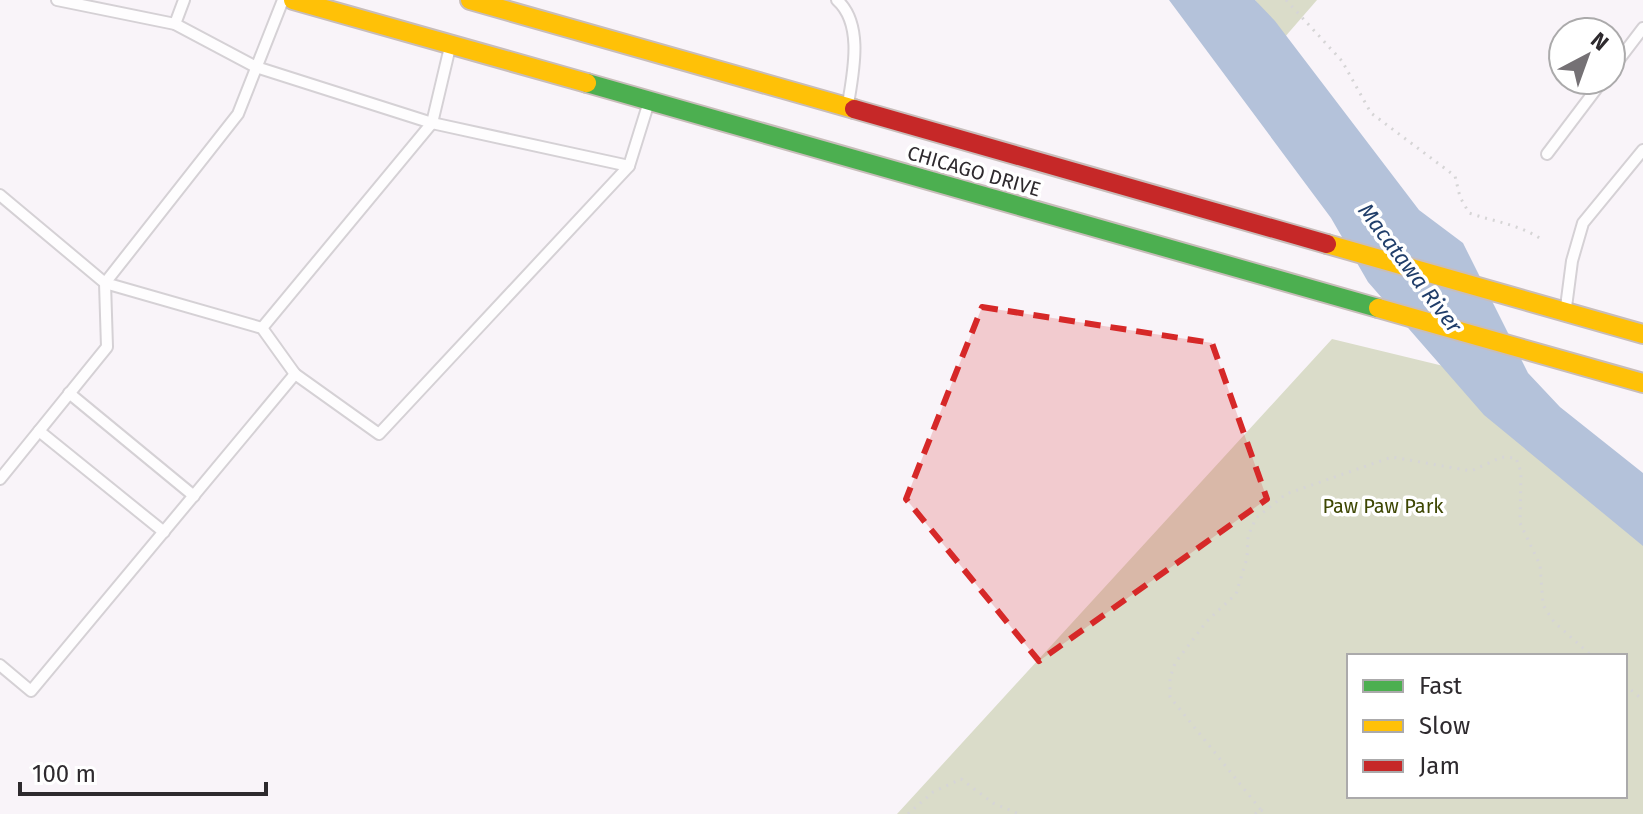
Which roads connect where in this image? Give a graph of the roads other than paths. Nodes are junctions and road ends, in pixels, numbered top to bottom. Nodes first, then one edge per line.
1 (57, 0) edge
2 (184, 0) edge
3 (283, 0) edge
4 (293, 0) edge
5 (470, 0) edge
6 (837, 0) edge
7 (510, 6) edge
8 (175, 24) junction
9 (1643, 28) edge
10 (451, 45) junction
11 (1627, 49) edge
12 (256, 67) junction
13 (706, 67) junction
14 (1591, 96) edge
15 (690, 99) junction
16 (649, 102) junction
17 (847, 107) junction
18 (432, 123) junction
19 (1643, 150) edge
20 (1547, 154) dead end
21 (629, 166) junction
22 (0, 195) edge
23 (105, 283) junction
24 (1565, 313) junction
25 (262, 328) junction
26 (1643, 334) edge
27 (295, 374) junction
28 (1643, 383) edge
29 (69, 393) junction
30 (39, 431) junction
31 (0, 479) edge
32 (194, 496) junction
33 (164, 532) junction
34 (0, 665) edge

1 - 8 lane
2 - 8 lane
3 - 12 lane
4 - 10 main road, CHICAGO DRIVE
5 - 7 main road, CHICAGO DRIVE
6 - 17 lane
7 - 13 main road, CHICAGO DRIVE
8 - 12 lane
9 - 11 lane
10 - 16 main road, CHICAGO DRIVE
10 - 18 lane
12 - 18 lane
12 - 23 lane
13 - 15 main road
13 - 17 main road, CHICAGO DRIVE
14 - 20 lane
15 - 16 main road, CHICAGO DRIVE
15 - 28 main road, CHICAGO DRIVE
16 - 21 lane
17 - 24 main road, CHICAGO DRIVE
18 - 21 lane
18 - 25 lane
19 - 24 lane
21 - 27 lane
22 - 23 lane
23 - 25 lane
23 - 29 lane
24 - 26 main road, CHICAGO DRIVE
25 - 27 lane
27 - 32 lane
29 - 30 lane
29 - 32 lane
30 - 31 lane
30 - 33 lane
32 - 33 lane
33 - 34 lane

